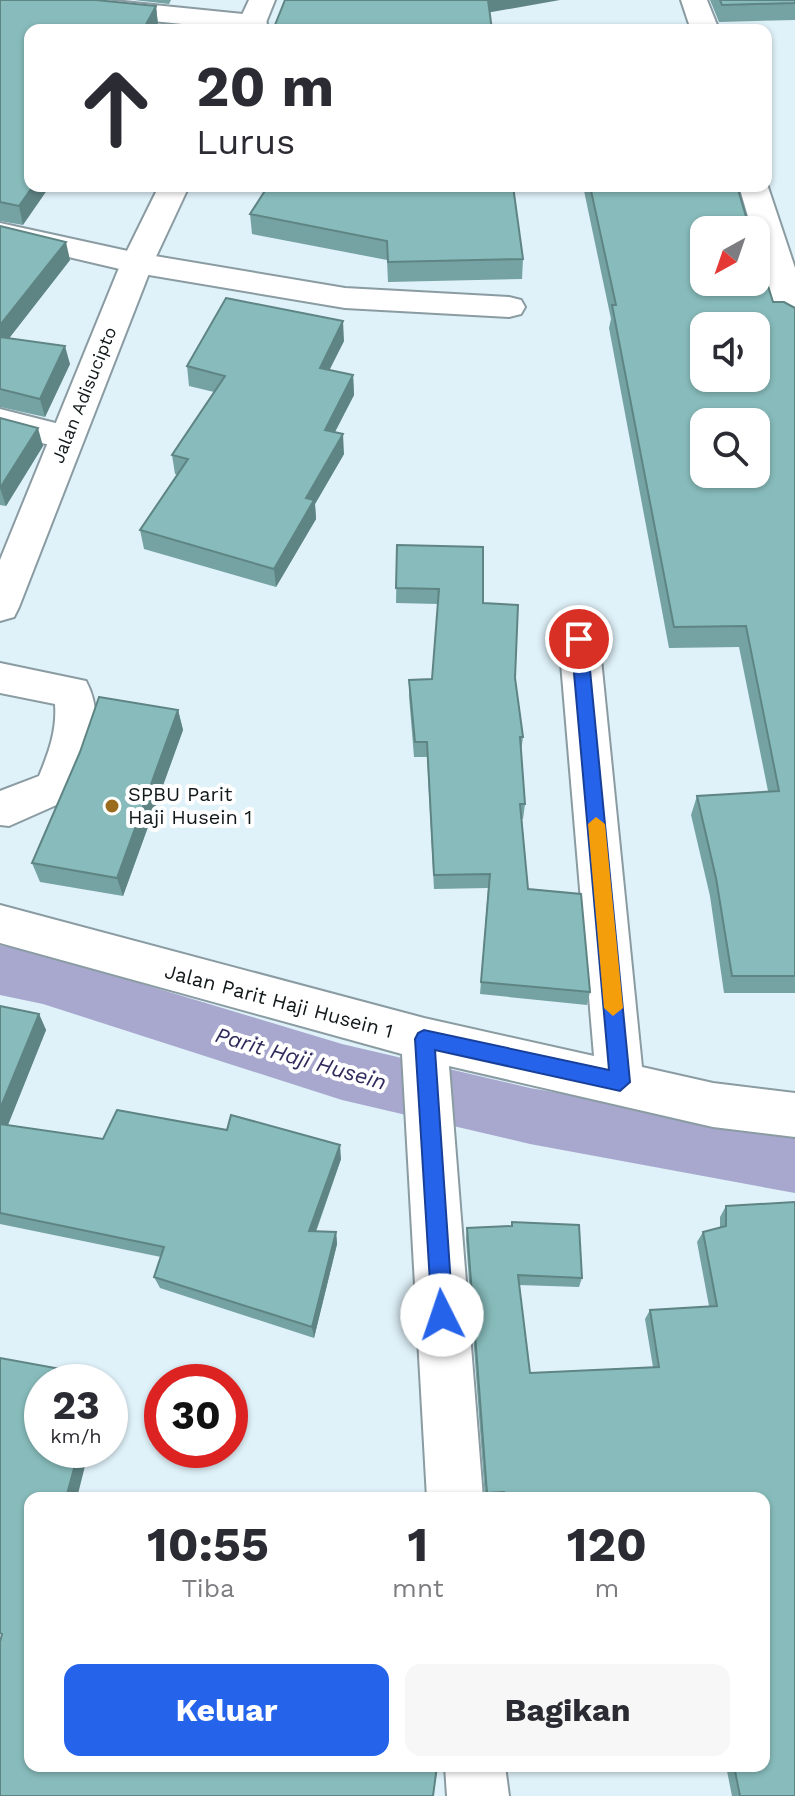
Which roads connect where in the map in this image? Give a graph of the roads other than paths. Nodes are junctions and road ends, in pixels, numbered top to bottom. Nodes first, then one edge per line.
1 (23, 0) edge
2 (694, 0) edge
3 (255, 18) edge
4 (703, 24) edge
5 (171, 192) edge
6 (756, 192) edge
7 (0, 232) edge
8 (137, 263) junction
9 (509, 307) dead end
10 (795, 320) edge
11 (0, 421) edge
12 (67, 437) junction
13 (0, 605) edge
14 (579, 639) dead end
15 (0, 678) edge
16 (0, 808) edge
17 (0, 924) edge
18 (425, 1056) junction
19 (620, 1082) junction
20 (795, 1115) edge
21 (455, 1492) edge
22 (476, 1772) edge
23 (478, 1796) edge

1 - 3 street
2 - 4 street
5 - 8 street, Jalan Adisucipto
6 - 10 street
7 - 8 street
8 - 9 street
8 - 12 street, Jalan Adisucipto
11 - 12 street
12 - 13 street, Jalan Adisucipto
14 - 19 street
15 - 16 street
17 - 18 street, Jalan Parit Haji Husein 1
18 - 19 street, Jalan Parit Haji Husein 1
18 - 21 street
19 - 20 street, Jalan Parit Haji Husein 1
22 - 23 street

